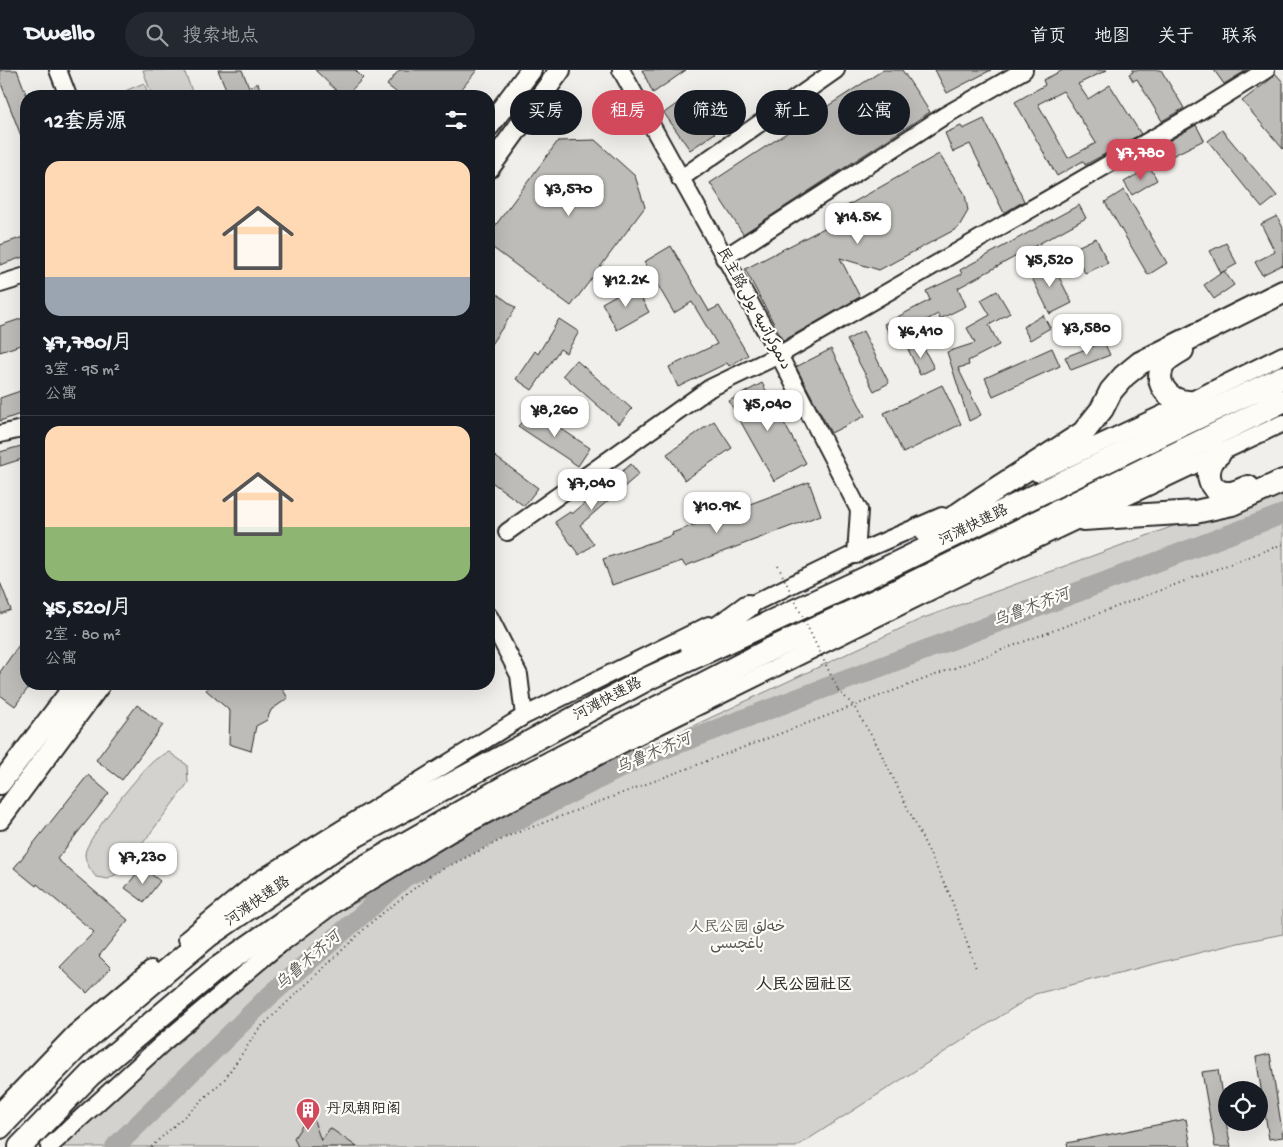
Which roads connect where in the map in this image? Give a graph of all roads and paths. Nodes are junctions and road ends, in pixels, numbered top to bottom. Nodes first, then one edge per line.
1 (58, 70) edge
2 (531, 70) edge
3 (560, 70) edge
4 (621, 70) edge
5 (836, 70) edge
6 (1024, 70) edge
7 (1266, 70) edge
8 (66, 90) edge
9 (495, 118) edge
10 (495, 160) edge
11 (680, 179) junction
12 (724, 258) junction
13 (20, 278) edge
14 (0, 284) edge
15 (1283, 292) edge
16 (1283, 299) edge
17 (779, 355) junction
18 (1283, 355) edge
19 (1283, 377) edge
20 (1283, 401) edge
21 (1188, 402) junction
22 (1283, 423) edge
23 (20, 429) edge
24 (0, 434) edge
25 (1219, 454) junction
26 (1283, 470) edge
27 (1283, 481) edge
28 (982, 498) junction
29 (1083, 519) junction
30 (507, 532) dead end
31 (1283, 544) edge
32 (856, 555) junction
33 (1002, 556) junction
34 (778, 566) dead end
35 (866, 578) junction
36 (892, 593) junction
37 (748, 606) junction
38 (495, 628) edge
39 (650, 678) junction
40 (71, 690) edge
41 (96, 690) edge
42 (853, 705) junction
43 (524, 716) junction
44 (0, 784) edge
45 (425, 798) junction
46 (0, 819) edge
47 (337, 832) junction
48 (976, 968) dead end
49 (0, 1111) edge
50 (0, 1127) edge
51 (20, 1147) edge
52 (50, 1147) edge
53 (151, 1147) edge

1 - 8 street
2 - 9 main road
3 - 10 main road
4 - 11 street, 民主路دىموكراتىيە يولى
5 - 11 street
6 - 12 street
7 - 17 street
11 - 12 street, 民主路دىموكراتىيە يولى
12 - 17 street, 民主路دىموكراتىيە يولى
13 - 14 street
15 - 28 highway
16 - 21 highway
17 - 30 street
17 - 32 street, 民主路دىموكراتىيە يولى
18 - 21 street
19 - 35 highway, 河滩快速路
20 - 36 highway, 河滩快速路
21 - 28 street
22 - 25 street
23 - 24 street
25 - 26 highway
25 - 29 street
27 - 29 highway
28 - 32 street
28 - 35 highway
29 - 33 street
31 - 42 path
32 - 37 street
33 - 36 highway
33 - 52 street
34 - 42 path, bridge
35 - 39 highway, 河滩快速路
36 - 51 highway, 河滩快速路
37 - 39 highway
37 - 43 street
38 - 43 street
39 - 45 highway, 河滩快速路
40 - 44 main road
41 - 46 main road
42 - 48 path
42 - 53 path
43 - 47 street
45 - 47 highway
45 - 50 highway, 河滩快速路
47 - 49 street

